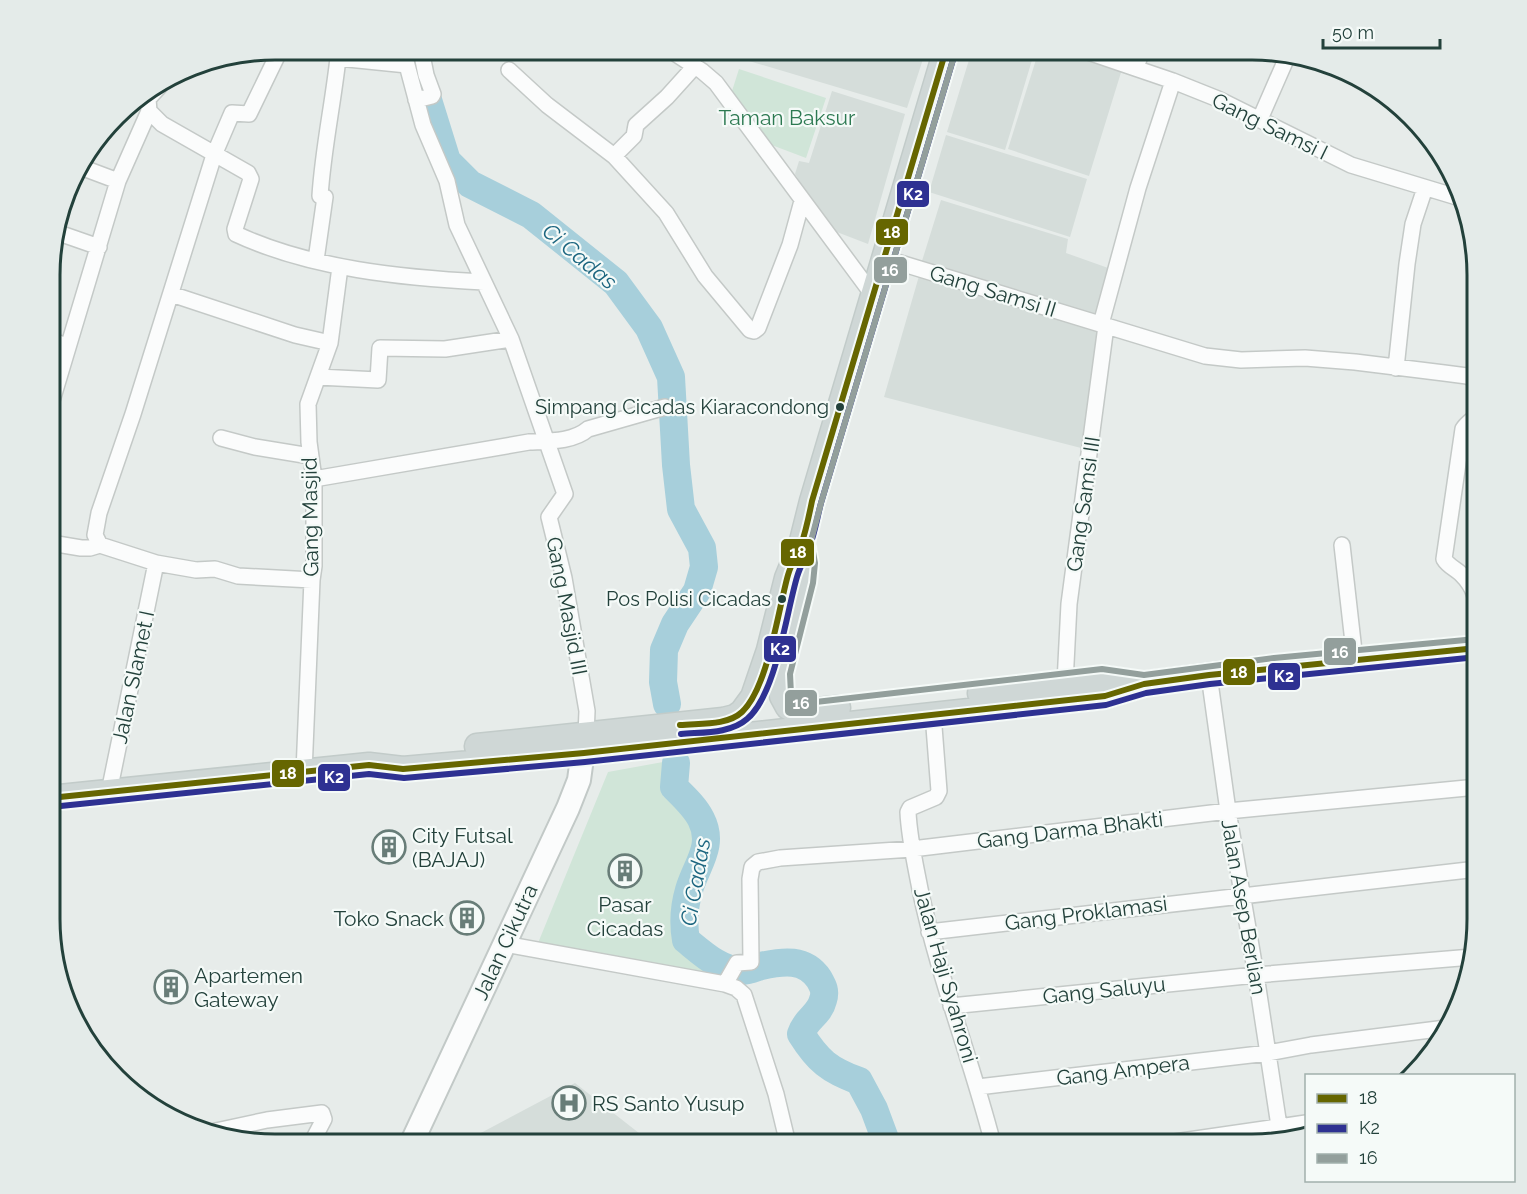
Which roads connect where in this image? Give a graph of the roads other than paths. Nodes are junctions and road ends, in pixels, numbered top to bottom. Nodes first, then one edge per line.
1 (275, 60) edge
2 (338, 60) edge
3 (406, 60) edge
4 (423, 60) edge
5 (686, 60) edge
6 (943, 60) edge
7 (1112, 60) edge
8 (1139, 60) edge
9 (1285, 63) edge
10 (695, 66) junction
11 (1136, 68) junction
12 (509, 70) dead end
13 (1173, 81) junction
14 (422, 98) junction
15 (147, 102) edge
16 (1260, 119) junction
17 (214, 155) junction
18 (614, 156) junction
19 (88, 170) edge
20 (118, 181) junction
21 (1425, 188) junction
22 (1452, 196) edge
23 (802, 201) junction
24 (64, 235) edge
25 (99, 247) junction
26 (884, 258) junction
27 (316, 260) junction
28 (340, 267) junction
29 (484, 282) junction
30 (171, 294) junction
31 (873, 295) junction
32 (1105, 330) junction
33 (511, 339) junction
34 (330, 343) junction
35 (60, 344) edge
36 (68, 347) junction
37 (1396, 368) junction
38 (60, 374) edge
39 (1467, 376) edge
40 (318, 377) junction
41 (665, 407) dead end
42 (1467, 423) edge
43 (221, 438) dead end
44 (548, 441) junction
45 (310, 456) junction
46 (314, 479) junction
47 (802, 541) junction
48 (60, 544) edge
49 (100, 545) junction
50 (1342, 545) dead end
51 (156, 563) junction
52 (312, 579) junction
53 (1467, 580) edge
54 (1467, 649) edge
55 (1355, 660) junction
56 (1209, 675) junction
57 (1065, 683) junction
58 (1144, 684) junction
59 (933, 714) junction
60 (584, 744) junction
61 (304, 772) junction
62 (1467, 788) edge
63 (109, 792) junction
64 (60, 797) edge
65 (1228, 811) junction
66 (912, 849) junction
67 (1467, 870) edge
68 (1243, 895) junction
69 (929, 932) junction
70 (504, 944) junction
71 (1463, 958) edge
72 (731, 973) junction
73 (1256, 975) junction
74 (951, 1006) junction
75 (1437, 1029) edge
76 (1268, 1053) junction
77 (978, 1088) junction
78 (1305, 1123) edge
79 (227, 1129) edge
80 (1280, 1132) edge
81 (316, 1134) edge
82 (416, 1134) edge
83 (786, 1134) edge
84 (990, 1134) edge
85 (1260, 1134) edge

1 - 17 street
2 - 27 street
3 - 14 street
4 - 14 street
5 - 10 street
6 - 26 main road
7 - 11 street, Gang Samsi I
8 - 11 street
9 - 16 street
10 - 18 street
10 - 23 street
11 - 13 street, Gang Samsi I
12 - 18 street
13 - 16 street, Gang Samsi I
13 - 32 street, Gang Samsi III
14 - 29 street, Gang Masjid III
15 - 17 street
15 - 20 street
16 - 21 street, Gang Samsi I
17 - 27 street
17 - 30 street
18 - 23 street
19 - 20 street
20 - 25 street
21 - 22 street, Gang Samsi I
21 - 37 street
23 - 31 street
24 - 25 street
25 - 36 street
26 - 31 main road
26 - 32 street, Gang Samsi II
27 - 28 street
28 - 29 street
28 - 34 street, Gang Masjid
29 - 33 street, Gang Masjid III
30 - 34 street
30 - 49 street
31 - 47 main road
32 - 37 street, Gang Samsi II
32 - 57 street, Gang Samsi III
33 - 40 street
33 - 44 street, Gang Masjid III
34 - 40 street, Gang Masjid
35 - 36 street
36 - 38 street
37 - 39 street, Gang Samsi II
40 - 45 street, Gang Masjid
41 - 44 street
42 - 53 street
43 - 45 street
44 - 46 street
44 - 60 street, Gang Masjid III
45 - 46 street, Gang Masjid
46 - 52 street, Gang Masjid
47 - 57 main road
47 - 60 main road
48 - 49 street
49 - 51 street
50 - 55 street
51 - 52 street
51 - 63 street, Jalan Slamet I
52 - 61 street, Gang Masjid
54 - 55 main road
55 - 56 main road
56 - 58 main road
56 - 65 street, Jalan Asep Berlian
57 - 58 main road
58 - 59 main road
59 - 60 main road
59 - 66 street, Jalan Haji Syahroni
60 - 61 main road
60 - 70 main road, Jalan Cikutra
61 - 63 main road
62 - 65 street, Gang Darma Bhakti
63 - 64 main road
65 - 66 street, Gang Darma Bhakti
65 - 68 street, Jalan Asep Berlian
66 - 69 street, Jalan Haji Syahroni
66 - 72 street, Gang Darma Bhakti
67 - 68 street, Gang Proklamasi
68 - 69 street, Gang Proklamasi
68 - 73 street, Jalan Asep Berlian
69 - 74 street, Jalan Haji Syahroni
70 - 72 street
70 - 82 main road, Jalan Cikutra
71 - 73 street, Gang Saluyu
72 - 83 street
73 - 74 street, Gang Saluyu
73 - 76 street, Jalan Asep Berlian
74 - 77 street, Jalan Haji Syahroni
75 - 76 street, Gang Ampera
76 - 77 street, Gang Ampera
76 - 80 street, Jalan Asep Berlian
77 - 84 street, Jalan Haji Syahroni
78 - 80 street
79 - 81 street
80 - 85 street

